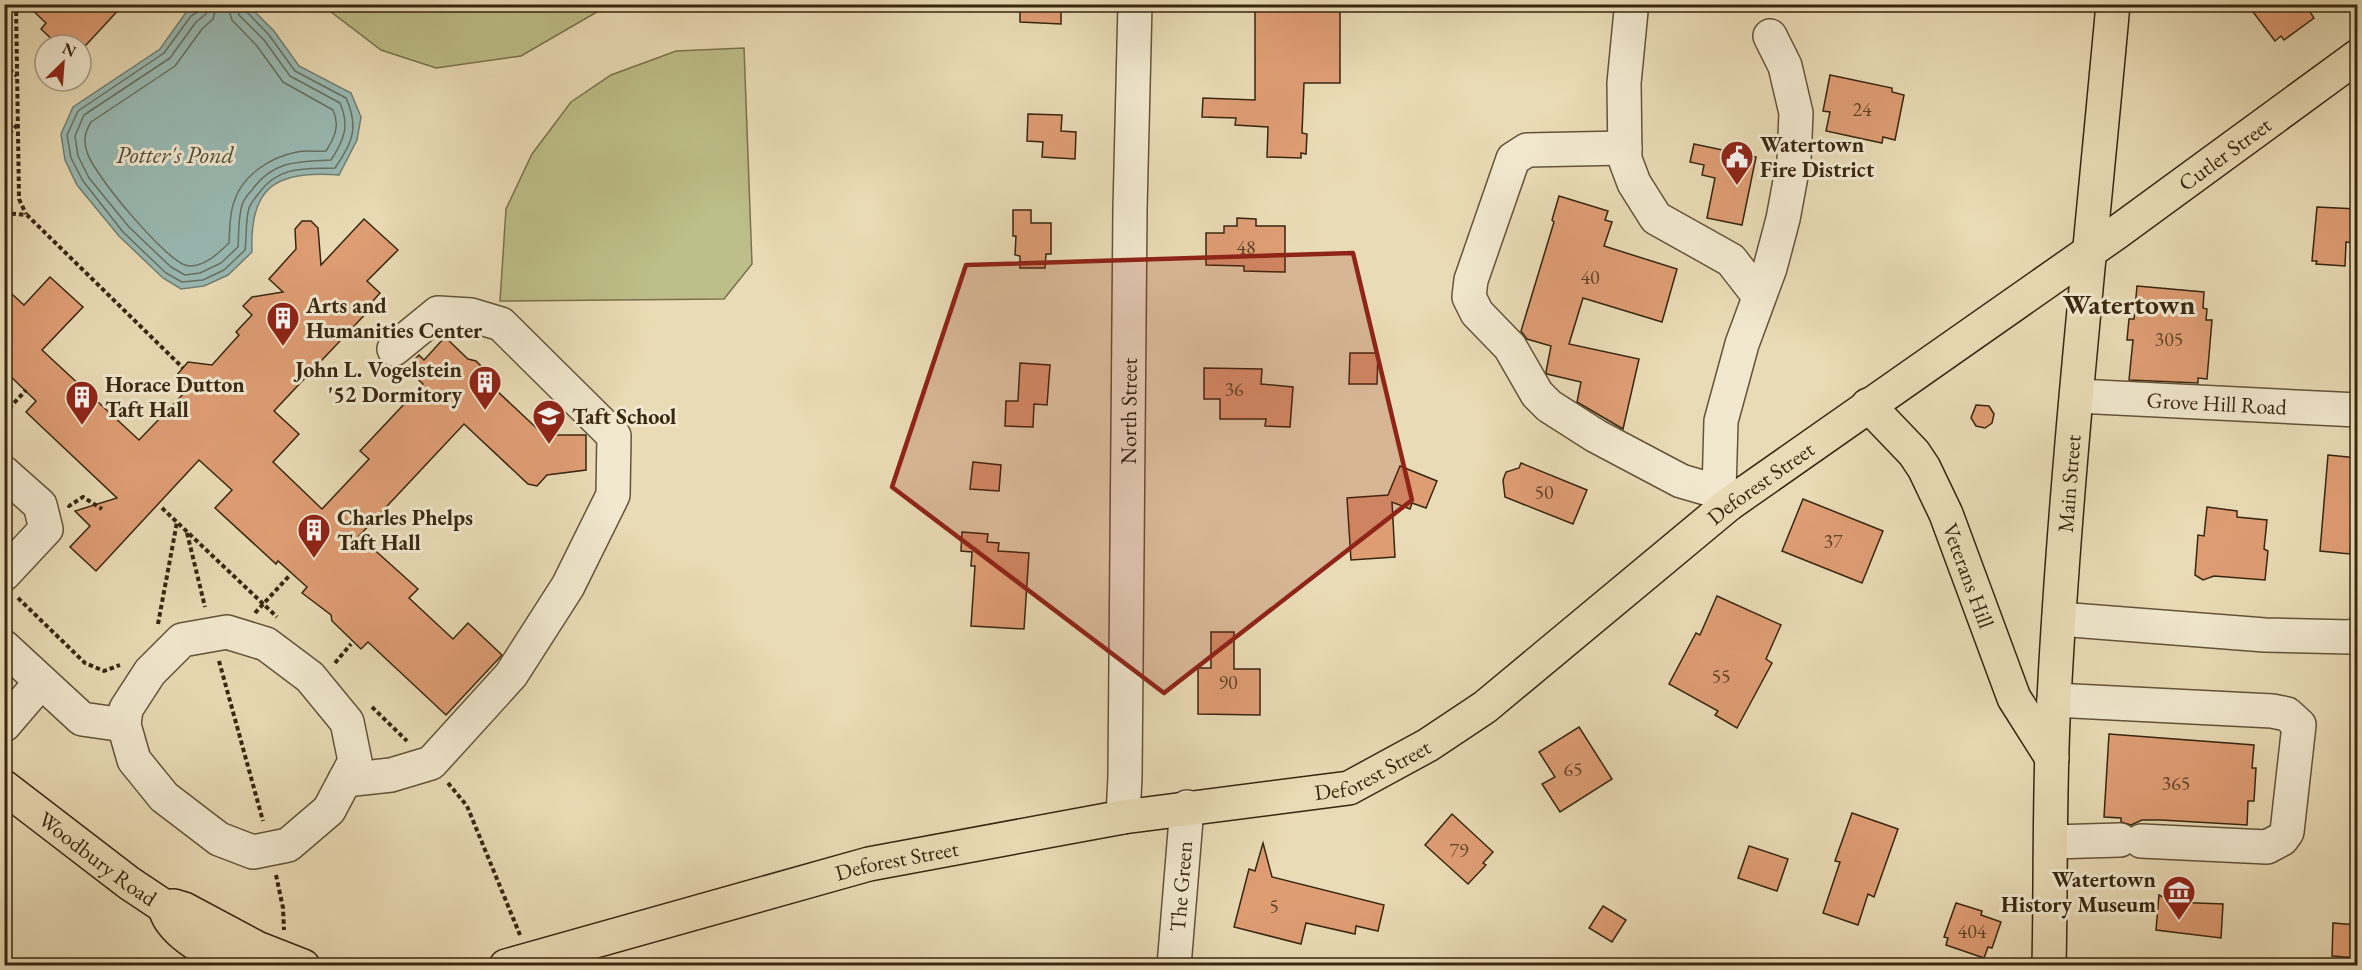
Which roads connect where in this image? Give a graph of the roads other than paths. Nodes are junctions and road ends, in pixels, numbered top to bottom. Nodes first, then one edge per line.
1 (1135, 4) edge
2 (2113, 4) edge
3 (1631, 11) dead end
4 (1770, 36) dead end
5 (2358, 56) edge
6 (1625, 148) junction
7 (2091, 250) junction
8 (1759, 296) junction
9 (394, 349) dead end
10 (2077, 396) junction
11 (1868, 405) junction
12 (2358, 410) edge
13 (4, 473) edge
14 (1724, 498) junction
15 (10, 585) edge
16 (2059, 619) junction
17 (2358, 634) edge
18 (4, 647) edge
19 (41, 682) junction
20 (2054, 700) junction
21 (4, 724) edge
22 (124, 725) junction
23 (2052, 758) junction
24 (345, 780) junction
25 (4, 788) edge
26 (1187, 807) junction
27 (1123, 817) junction
28 (2052, 842) junction
29 (165, 907) junction
30 (235, 966) edge
31 (303, 966) edge
32 (506, 966) edge
33 (1174, 966) edge
34 (2049, 966) edge

1 - 27 street, North Street
2 - 7 main road, Main Street
3 - 6 street
4 - 8 street
5 - 7 main road, Cutler Street
6 - 8 street
6 - 14 street
7 - 10 main road, Main Street
7 - 11 main road, Deforest Street
8 - 14 street
9 - 24 street
10 - 12 street, Grove Hill Road
10 - 16 main road, Main Street
11 - 14 main road, Deforest Street
11 - 23 main road, Veterans Hill
13 - 15 street
14 - 26 main road, Deforest Street
16 - 17 street
16 - 20 main road, Main Street
18 - 19 street
19 - 21 street
19 - 22 street
20 - 23 main road, Main Street
20 - 28 street
22 - 24 street
22 - 24 street
23 - 28 main road, Main Street
25 - 29 main road, Woodbury Road
26 - 27 main road, Deforest Street
26 - 33 street, The Green
27 - 32 main road, Deforest Street
28 - 34 main road, Main Street
29 - 30 main road, Woodbury Road
29 - 31 main road, Woodbury Road

